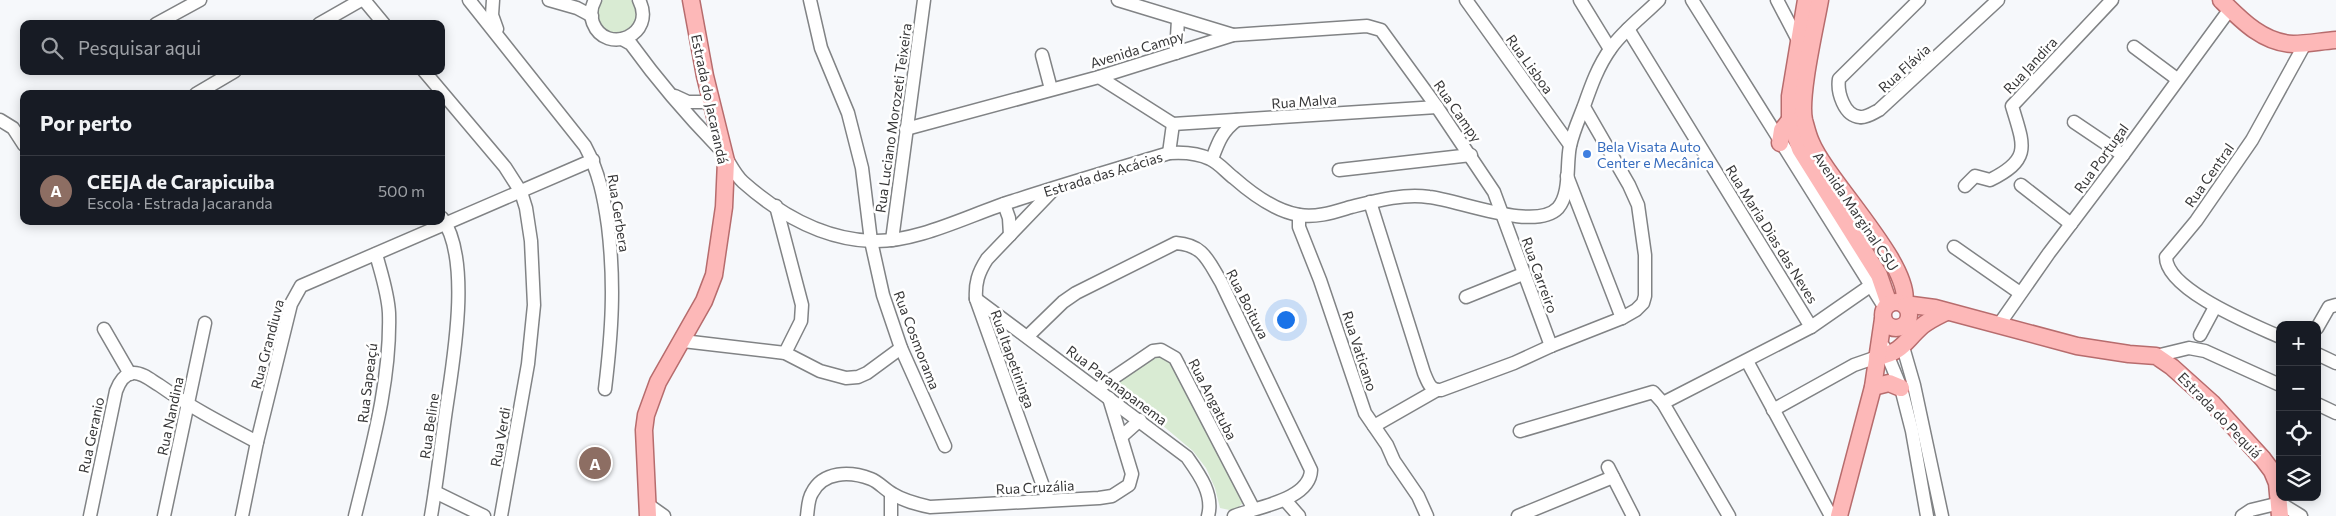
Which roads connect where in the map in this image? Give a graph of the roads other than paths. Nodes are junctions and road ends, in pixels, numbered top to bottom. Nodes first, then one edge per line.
1 (200, 0) edge
2 (362, 0) edge
3 (469, 0) edge
4 (475, 0) edge
5 (493, 0) edge
6 (549, 0) edge
7 (595, 0) edge
8 (639, 0) edge
9 (690, 0) edge
10 (810, 0) edge
11 (924, 0) edge
12 (1118, 0) edge
13 (1466, 0) edge
14 (1580, 0) edge
15 (1659, 0) edge
16 (1692, 0) edge
17 (1817, 0) edge
18 (1919, 0) edge
19 (1998, 0) edge
20 (2112, 0) edge
21 (1779, 2) edge
22 (1143, 4) edge
23 (2225, 4) edge
24 (480, 13) junction
25 (592, 16) junction
26 (1810, 18) junction
27 (163, 20) edge
28 (326, 20) edge
29 (380, 20) edge
30 (1178, 20) junction
31 (1628, 29) junction
32 (1381, 30) joint
33 (1233, 35) junction
34 (622, 39) junction
35 (2334, 39) edge
36 (504, 42) junction
37 (1799, 42) junction
38 (2306, 42) junction
39 (2134, 47) dead end
40 (1610, 49) junction
41 (1176, 53) junction
42 (1042, 55) dead end
43 (228, 75) edge
44 (427, 75) edge
45 (1099, 77) junction
46 (2178, 79) junction
47 (1051, 89) junction
48 (203, 90) edge
49 (440, 90) edge
50 (673, 95) junction
51 (445, 96) edge
52 (711, 102) junction
53 (1438, 107) junction
54 (1584, 107) junction
55 (0, 120) edge
56 (1237, 120) junction
57 (1790, 120) junction
58 (2074, 122) dead end
59 (1173, 124) junction
60 (906, 128) junction
61 (20, 139) edge
62 (1780, 143) junction
63 (1570, 145) junction
64 (723, 153) junction
65 (1169, 153) junction
66 (1470, 155) junction
67 (2123, 155) junction
68 (1212, 159) junction
69 (593, 160) junction
70 (1339, 170) dead end
71 (1567, 176) junction
72 (2020, 185) dead end
73 (1965, 186) dead end
74 (1054, 189) junction
75 (521, 192) junction
76 (1370, 202) junction
77 (1004, 204) junction
78 (776, 206) junction
79 (1503, 213) junction
80 (1299, 215) junction
81 (445, 220) edge
82 (445, 223) edge
83 (2071, 224) junction
84 (434, 225) edge
85 (1010, 235) junction
86 (892, 240) junction
87 (871, 241) junction
88 (1954, 247) dead end
89 (376, 254) junction
90 (1523, 274) junction
91 (1870, 286) junction
92 (2020, 293) junction
93 (1466, 297) dead end
94 (976, 299) junction
95 (2336, 305) edge
96 (2215, 307) junction
97 (1946, 312) junction
98 (1891, 313) junction
99 (1622, 318) junction
100 (2321, 321) edge
101 (205, 323) dead end
102 (1922, 326) junction
103 (1998, 326) junction
104 (1811, 327) junction
105 (1903, 327) junction
106 (104, 329) dead end
107 (2200, 335) dead end
108 (2276, 335) edge
109 (1028, 336) junction
110 (683, 341) junction
111 (1551, 346) junction
112 (1903, 347) junction
113 (901, 348) junction
114 (784, 353) junction
115 (1882, 356) junction
116 (2156, 356) junction
117 (2321, 356) edge
118 (1746, 361) junction
119 (2336, 363) edge
120 (130, 374) junction
121 (2276, 383) edge
122 (1874, 387) junction
123 (1901, 388) junction
124 (605, 389) dead end
125 (1097, 389) junction
126 (1439, 390) junction
127 (1109, 398) junction
128 (1663, 403) junction
129 (188, 406) junction
130 (2321, 406) edge
131 (1773, 410) junction
132 (2336, 413) edge
133 (1140, 420) junction
134 (1374, 426) junction
135 (1520, 431) dead end
136 (1122, 437) junction
137 (257, 442) junction
138 (945, 446) dead end
139 (1933, 475) junction
140 (1920, 477) junction
141 (435, 492) junction
142 (891, 494) junction
143 (1048, 500) junction
144 (1285, 500) junction
145 (1253, 508) junction
146 (2280, 509) edge
147 (648, 510) edge
148 (90, 516) edge
149 (164, 516) edge
150 (242, 516) edge
151 (355, 516) edge
152 (431, 516) edge
153 (484, 516) edge
154 (501, 516) edge
155 (664, 516) edge
156 (807, 516) edge
157 (891, 516) edge
158 (1208, 516) edge
159 (1234, 516) edge
160 (1299, 516) edge
161 (1427, 516) edge
162 (1518, 516) edge
163 (1633, 516) edge
164 (1729, 516) edge
165 (1831, 516) edge
166 (1839, 516) edge
167 (1927, 516) edge
168 (1942, 516) edge
169 (2242, 516) edge
170 (2301, 516) edge

1 - 27 street
2 - 28 street
2 - 29 street
3 - 24 street, Rua Gerbera
4 - 24 street, Rua Gerbera
5 - 36 street, Rua Gerbera
6 - 25 street
7 - 25 street
8 - 34 street
9 - 52 main road, Estrada do Jacarandá
10 - 87 street, Rua Cosmorama
11 - 60 street, Rua Luciano Morozeti Teixeira
12 - 22 street
13 - 63 street, Rua Lisboa
14 - 40 street
15 - 31 street, Estrada das Acácias
16 - 62 street
17 - 26 main road, Avenida Marginal CSU
18 - 19 street, Rua Flávia
20 - 73 street, Rua Jandira
21 - 26 street
21 - 37 street
22 - 30 street
23 - 38 main road
23 - 46 street, Rua Portugal
24 - 36 street, Rua Gerbera
25 - 34 street
26 - 37 main road, Avenida Marginal CSU
26 - 98 main road, Avenida Marginal CSU
30 - 33 street
30 - 41 street
31 - 40 street, Estrada das Acácias
31 - 104 street, Rua Maria Dias das Neves
32 - 33 street, Avenida Campy
32 - 53 street, Rua Campy
33 - 41 street, Avenida Campy
34 - 50 street, Estrada das Acácias
35 - 38 main road
36 - 69 street, Rua Gerbera
37 - 57 main road, Avenida Marginal CSU
38 - 96 street, Rua Central
39 - 46 street
40 - 54 street, Estrada das Acácias
41 - 45 street, Avenida Campy
42 - 47 street
43 - 48 street
44 - 49 street, Rua Verdi
45 - 47 street, Avenida Campy
45 - 59 street
46 - 67 street, Rua Portugal
47 - 60 street, Avenida Campy
50 - 52 street
50 - 64 street, Estrada das Acácias
51 - 75 street, Rua Verdi
52 - 64 main road, Estrada do Jacarandá
53 - 56 street, Rua Malva
53 - 66 street, Rua Campy
54 - 63 street, Estrada das Acácias
54 - 99 street
55 - 61 street
56 - 59 street, Rua Malva
56 - 68 street
57 - 62 main road
57 - 98 main road, Avenida Marginal CSU
58 - 67 street
59 - 65 street
60 - 86 street, Rua Luciano Morozeti Teixeira
62 - 91 street
63 - 71 street, Estrada das Acácias
64 - 78 street, Estrada das Acácias
64 - 110 main road, Estrada do Jacarandá
65 - 68 street, Estrada das Acácias
65 - 74 street, Estrada das Acácias
66 - 70 street
66 - 79 street, Rua Campy
67 - 83 street, Rua Portugal
68 - 80 street, Estrada das Acácias
69 - 75 street, Rua Grandiuva
69 - 124 street, Rua Gerbera
71 - 79 street, Estrada das Acácias
71 - 99 street
72 - 83 street
74 - 77 street, Estrada das Acácias
74 - 85 street, Rua Itapetininga
75 - 81 street, Rua Grandiuva
75 - 154 street, Rua Verdi
76 - 79 street, Estrada das Acácias
76 - 80 street, Estrada das Acácias
76 - 126 street
77 - 85 street
77 - 86 street, Estrada das Acácias
78 - 87 street, Estrada das Acácias
78 - 114 street
79 - 90 street, Rua Carreiro
80 - 134 street, Rua Vaticano
82 - 141 street, Rua Beline
83 - 92 street, Rua Portugal
84 - 89 street, Rua Grandiuva
85 - 94 street, Rua Itapetininga
86 - 87 street, Estrada das Acácias
87 - 113 street, Rua Cosmorama
88 - 92 street
89 - 137 street, Rua Grandiuva
89 - 151 street, Rua Sapeaçú
90 - 93 street
90 - 111 street, Rua Carreiro
91 - 98 street
91 - 104 street
92 - 103 street, Rua Portugal
94 - 109 street, Rua Paranapanema
94 - 143 street, Rua Itapetininga
95 - 100 street
96 - 107 street
96 - 108 street
97 - 98 main road
97 - 102 main road
97 - 103 main road
98 - 105 main road
98 - 105 main road
98 - 115 main road
99 - 111 street
101 - 129 street, Rua Nandina
102 - 105 main road
102 - 112 main road
103 - 116 main road
104 - 118 street
105 - 112 main road
106 - 120 street
109 - 125 street, Rua Paranapanema
109 - 144 street, Rua Boituva
110 - 114 street
110 - 147 main road, Estrada do Jacarandá
111 - 126 street
112 - 115 main road
112 - 139 street
113 - 114 street
113 - 138 street, Rua Cosmorama
115 - 122 main road
115 - 123 street
115 - 131 street
116 - 121 street
116 - 146 main road, Estrada do Pequiá
117 - 119 street
118 - 128 street
118 - 131 street
120 - 129 street
120 - 148 street, Rua Geranio
122 - 123 main road
122 - 166 main road
123 - 140 street
125 - 127 street, Rua Paranapanema
125 - 145 street, Rua Angatuba
126 - 134 street
127 - 133 street, Rua Paranapanema
127 - 136 street, Rua Cruzália
128 - 135 street
128 - 164 street
129 - 137 street
129 - 149 street, Rua Nandina
130 - 132 street
131 - 165 street
133 - 136 street
133 - 158 street, Rua Paranapanema
134 - 161 street, Rua Vaticano
136 - 143 street, Rua Cruzália
137 - 150 street, Rua Grandiuva
139 - 140 street
139 - 168 street
140 - 167 street
141 - 152 street, Rua Beline
141 - 153 street
142 - 143 street, Rua Cruzália
142 - 156 street, Rua Cruzália
142 - 157 street
144 - 145 street, Rua Boituva
144 - 160 street
145 - 159 street, Rua Boituva
146 - 169 street
146 - 170 street
147 - 155 street
162 - 163 street

